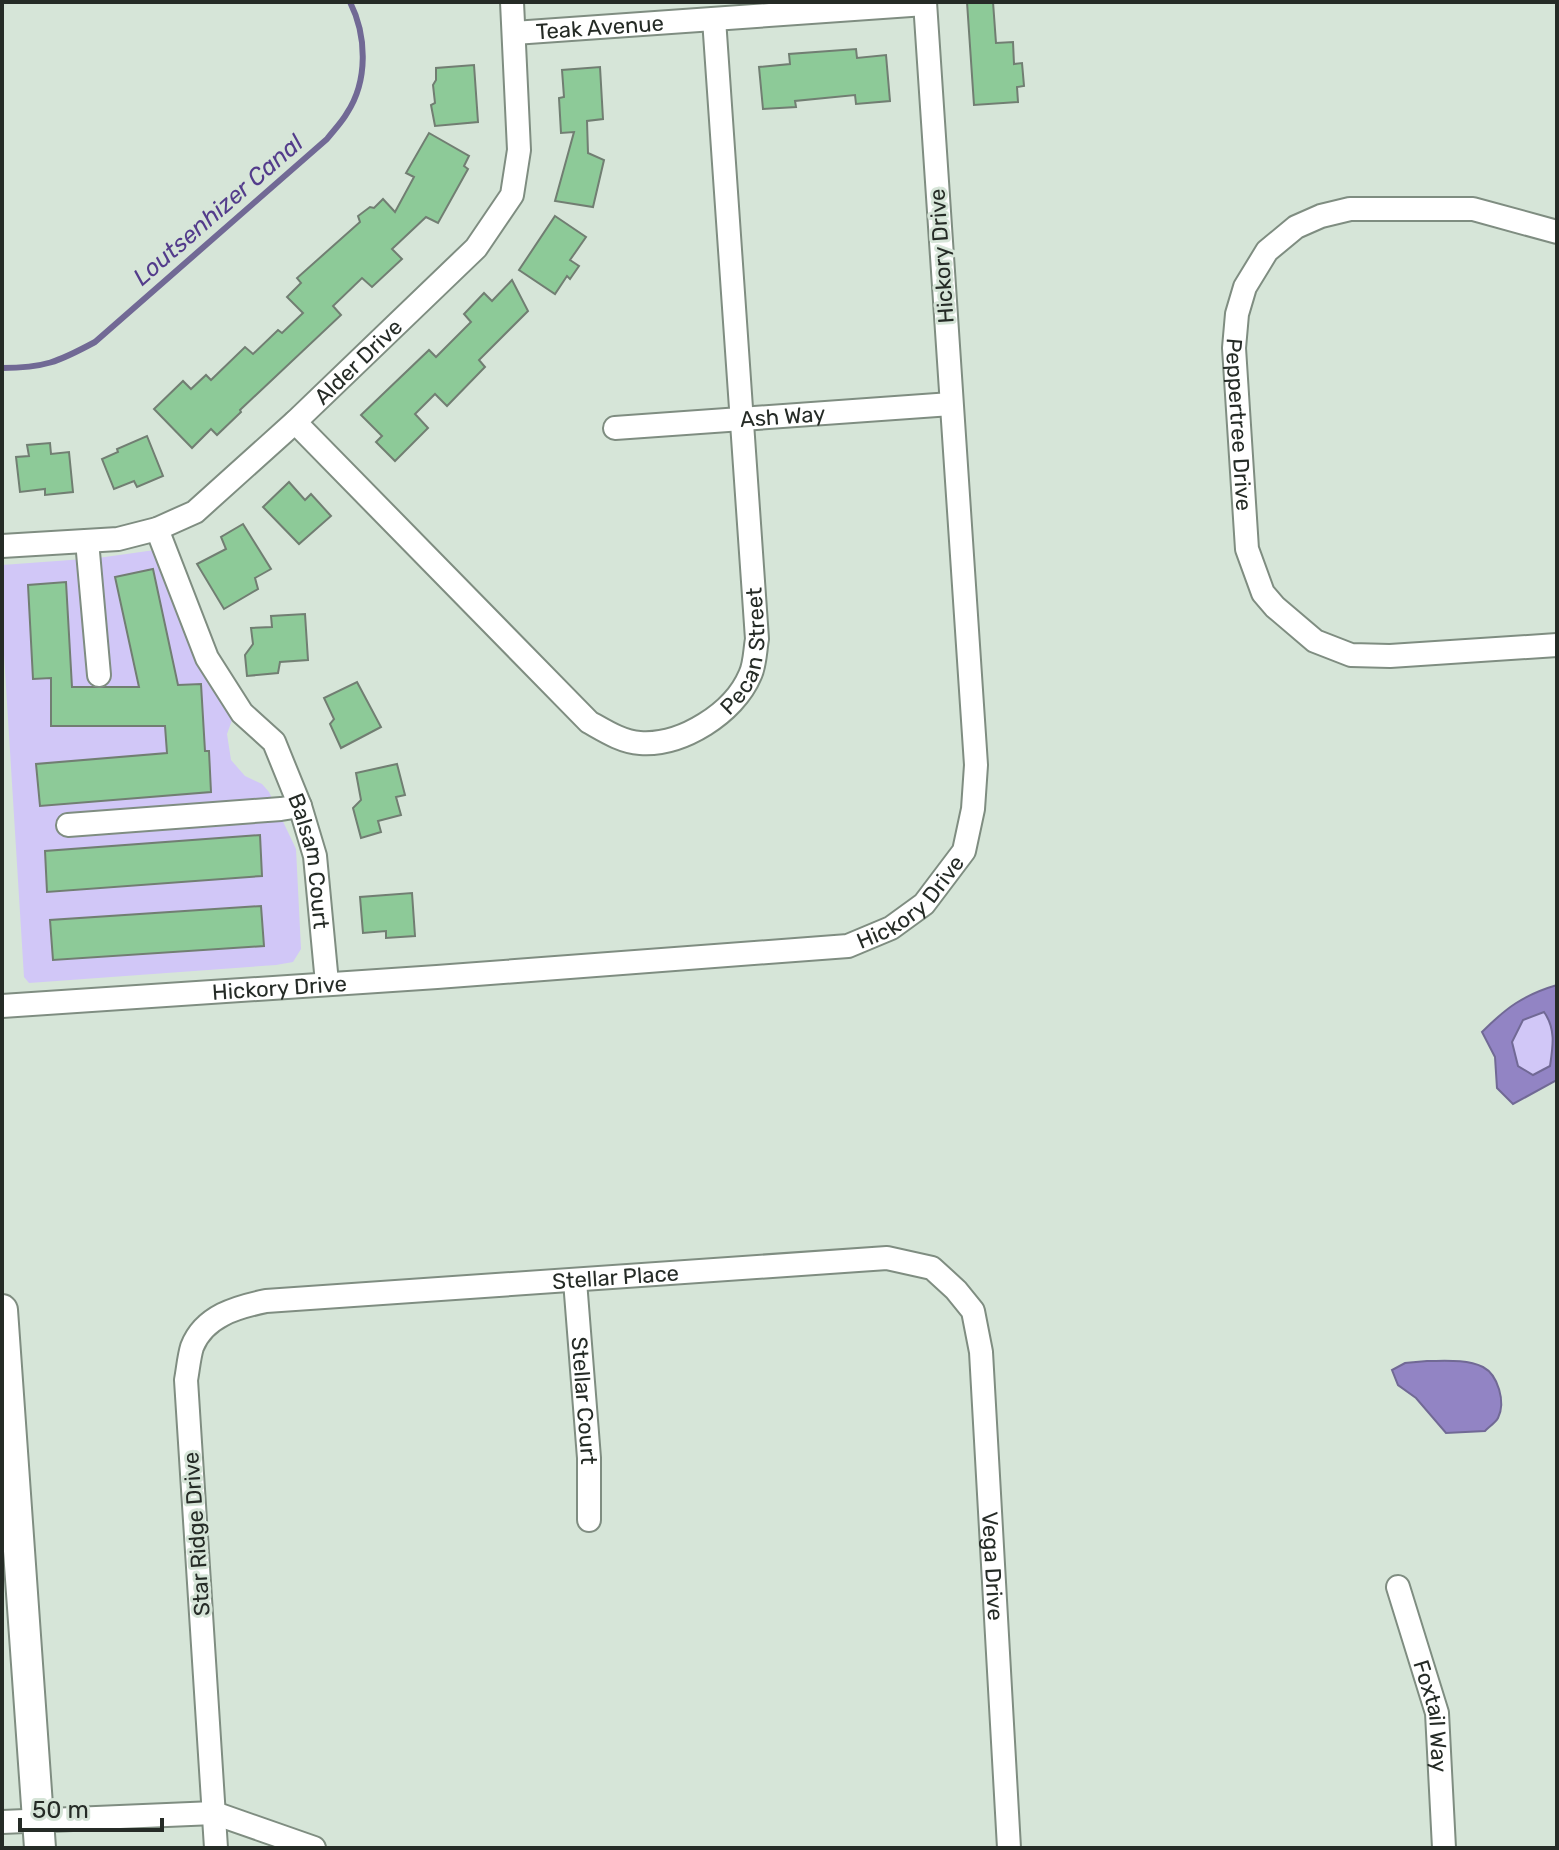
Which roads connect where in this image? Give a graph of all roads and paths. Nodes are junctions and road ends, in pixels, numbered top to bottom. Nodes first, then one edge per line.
1 (512, 2) edge
2 (925, 3) edge
3 (714, 19) junction
4 (514, 33) junction
5 (1557, 232) edge
6 (951, 404) junction
7 (741, 419) junction
8 (295, 422) junction
9 (615, 428) dead end
10 (157, 529) junction
11 (87, 541) junction
12 (2, 546) edge
13 (1557, 645) edge
14 (99, 675) dead end
15 (300, 806) junction
16 (68, 825) dead end
17 (327, 983) junction
18 (2, 1006) edge
19 (575, 1281) junction
20 (956, 1290) joint
21 (266, 1301) joint
22 (2, 1310) edge
23 (6, 1429) edge
24 (589, 1520) dead end
25 (1398, 1587) dead end
26 (214, 1813) junction
27 (2, 1822) edge
28 (39, 1834) edge
29 (216, 1848) edge
30 (314, 1848) edge
31 (1009, 1848) edge
32 (1444, 1848) edge

1 - 4 street, Alder Drive
2 - 3 street, Teak Avenue
2 - 6 street, Hickory Drive
3 - 4 street, Teak Avenue
3 - 7 street, Pecan Street
4 - 8 street, Alder Drive
5 - 13 street, Peppertree Drive
6 - 7 street, Ash Way
6 - 17 street, Hickory Drive
7 - 8 street, Pecan Street
7 - 9 street, Ash Way
8 - 10 street, Alder Drive
10 - 11 street, Alder Drive
10 - 15 street, Balsam Court
11 - 12 street, Alder Drive
11 - 14 street
15 - 16 street
15 - 17 street, Balsam Court
17 - 18 street, Hickory Drive
19 - 20 street, Stellar Place
19 - 21 street, Stellar Place
19 - 24 street, Stellar Court
20 - 31 street, Vega Drive
21 - 26 street, Star Ridge Drive
22 - 23 street
23 - 28 street
25 - 32 street, Foxtail Way
26 - 28 street
26 - 29 street, Star Ridge Drive
26 - 30 street
27 - 28 street

